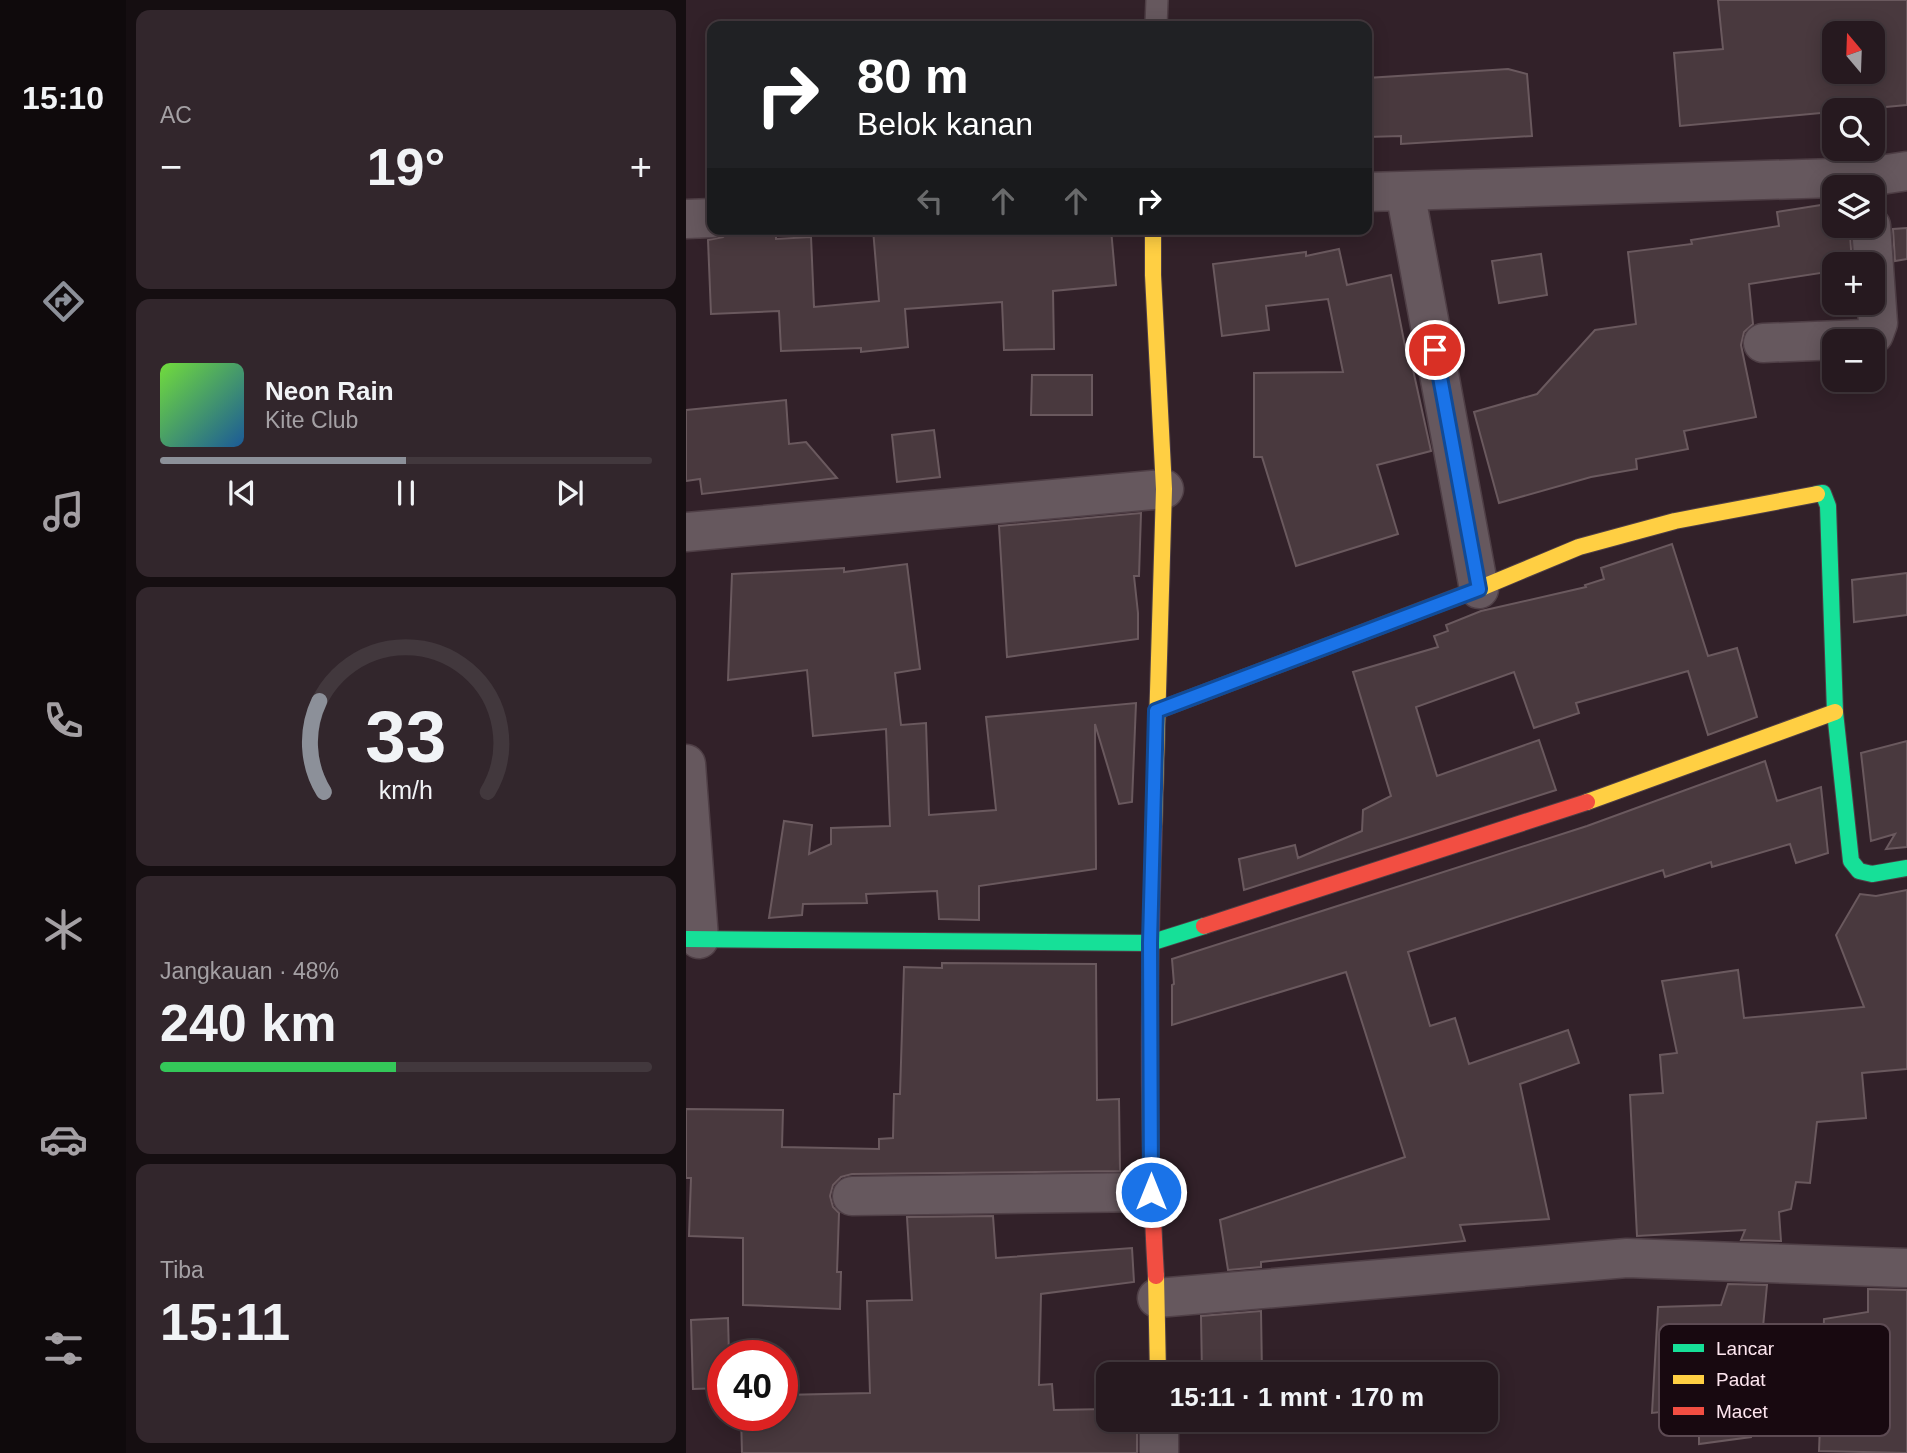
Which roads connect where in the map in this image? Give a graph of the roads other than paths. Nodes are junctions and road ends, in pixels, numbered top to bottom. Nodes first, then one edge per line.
1 (1157, 0) edge
2 (1156, 21) edge
3 (1907, 171) edge
4 (1885, 177) edge
5 (1822, 183) edge
6 (1405, 191) junction
7 (1372, 192) edge
8 (707, 218) edge
9 (686, 219) edge
10 (1153, 235) edge
11 (1872, 238) edge
12 (1763, 343) dead end
13 (1164, 489) junction
14 (686, 532) edge
15 (1479, 589) junction
16 (1156, 711) junction
17 (1835, 712) junction
18 (686, 764) edge
19 (1907, 869) edge
20 (692, 939) edge
21 (1150, 943) junction
22 (1151, 1192) junction
23 (852, 1196) dead end
24 (1907, 1268) edge
25 (1157, 1298) junction
26 (1158, 1362) edge
27 (1159, 1432) edge
28 (1159, 1453) edge

1 - 2 lane
3 - 4 street
5 - 6 street
6 - 7 street
6 - 15 street
8 - 9 street
10 - 13 street
11 - 12 street
13 - 14 street
13 - 16 street
15 - 16 street
15 - 17 street
16 - 21 street
17 - 19 street
17 - 21 street
18 - 20 street
20 - 21 street
21 - 22 street
22 - 23 street
22 - 25 street
24 - 25 street
25 - 26 street
27 - 28 street

